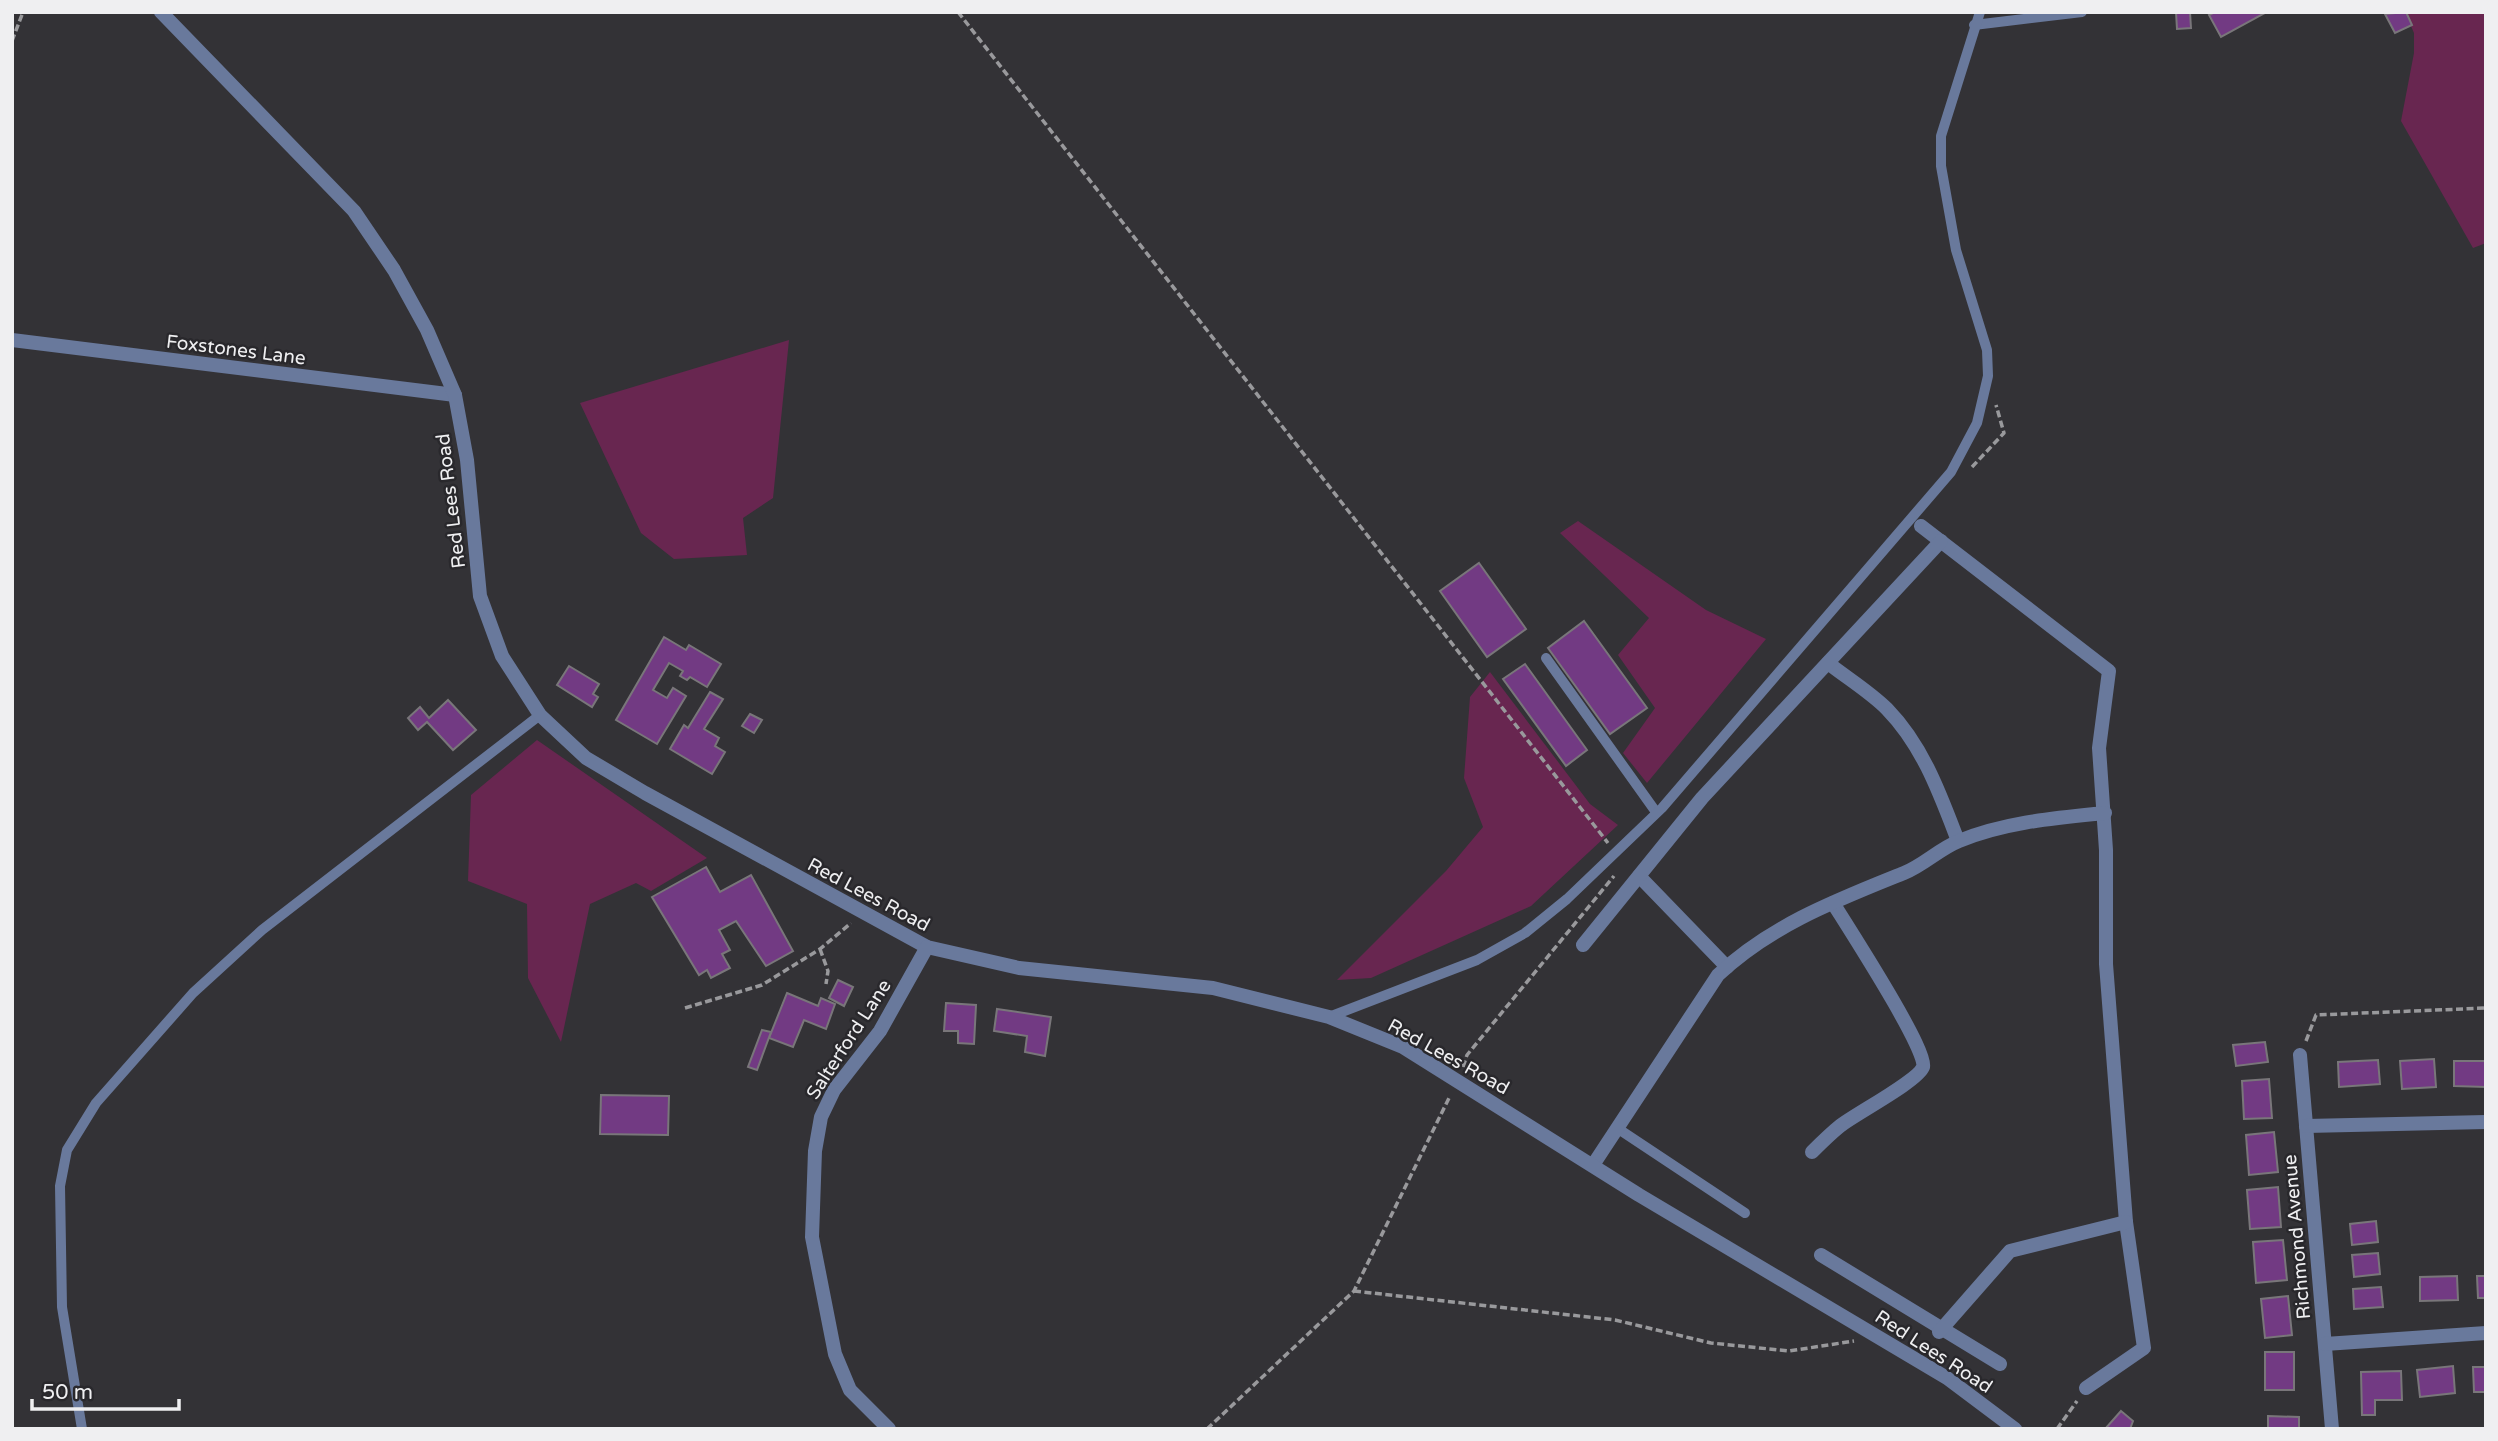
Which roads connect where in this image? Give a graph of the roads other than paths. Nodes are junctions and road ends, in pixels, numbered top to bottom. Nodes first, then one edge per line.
1 (160, 12) edge
2 (1979, 12) edge
3 (2082, 12) edge
4 (1974, 25) junction
5 (12, 340) edge
6 (455, 395) junction
7 (1921, 526) dead end
8 (1941, 541) junction
9 (1546, 658) dead end
10 (1828, 663) junction
11 (540, 715) junction
12 (1656, 812) junction
13 (2105, 813) junction
14 (1958, 841) junction
15 (1639, 876) junction
16 (1833, 903) junction
17 (1583, 945) dead end
18 (927, 947) junction
19 (1727, 967) junction
20 (1329, 1017) junction
21 (2300, 1055) road end
22 (2486, 1122) edge
23 (2306, 1126) junction
24 (1617, 1128) junction
25 (1812, 1152) dead end
26 (1593, 1165) junction
27 (1745, 1213) dead end
28 (2126, 1222) junction
29 (1821, 1255) dead end
30 (1940, 1330) junction
31 (2486, 1333) edge
32 (2325, 1344) junction
33 (2000, 1364) dead end
34 (2086, 1388) road end
35 (82, 1429) edge
36 (889, 1429) edge
37 (2015, 1429) edge
38 (2332, 1429) edge

1 - 6 street, Red Lees Road
2 - 4 lane
3 - 4 lane
4 - 12 lane
5 - 6 street, Foxstones Lane
6 - 11 street, Red Lees Road
7 - 8 street
8 - 10 street
8 - 13 street
9 - 12 lane
10 - 14 street
10 - 15 street
11 - 18 street, Red Lees Road
11 - 35 lane
12 - 20 lane
13 - 14 street
13 - 28 street
14 - 16 street
15 - 17 street
15 - 19 street
16 - 19 street
16 - 25 street
18 - 20 street, Red Lees Road
18 - 36 street, Salterford Lane
19 - 24 street
20 - 26 street, Red Lees Road
21 - 23 street, Richmond Avenue
22 - 23 street, Richmond Avenue
23 - 32 street, Richmond Avenue
24 - 26 street
24 - 27 lane
26 - 37 street, Red Lees Road
28 - 30 street
28 - 34 street
29 - 30 street
30 - 33 street
31 - 32 street, Richmond Avenue
32 - 38 street, Richmond Avenue

